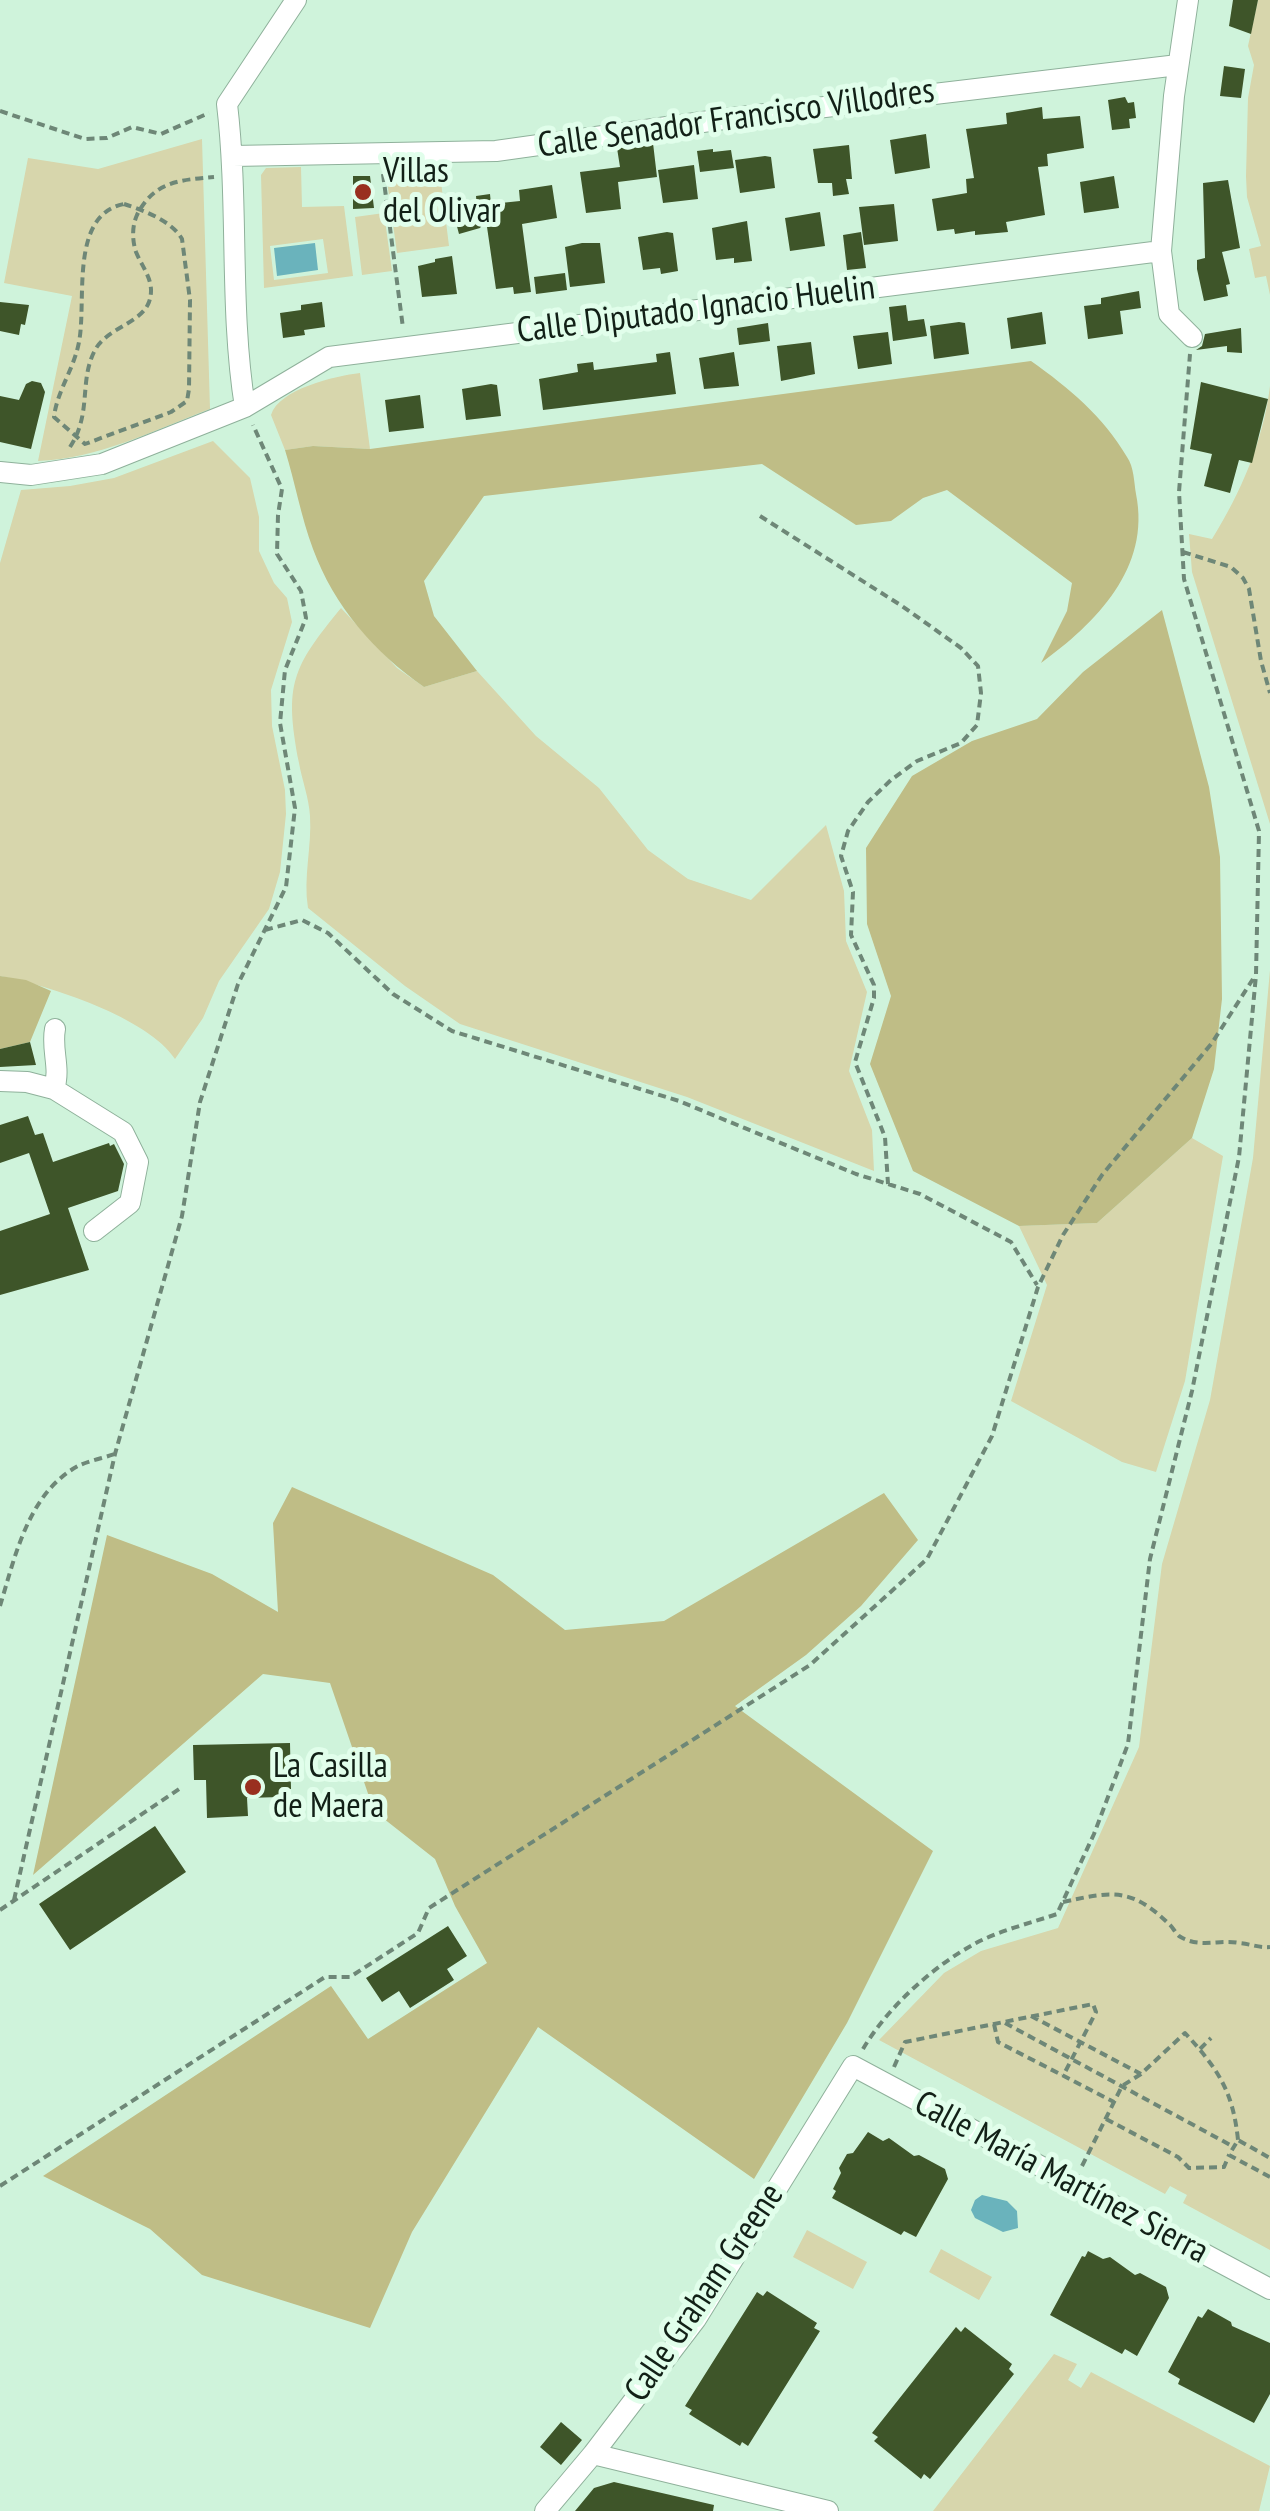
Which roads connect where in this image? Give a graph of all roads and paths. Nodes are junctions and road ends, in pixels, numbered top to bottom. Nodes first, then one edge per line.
1 (296, 0) edge
2 (1188, 0) edge
3 (1178, 64) junction
4 (227, 104) junction
5 (0, 111) edge
6 (380, 154) junction
7 (233, 166) junction
8 (140, 209) junction
9 (1161, 250) junction
10 (1192, 337) joint
11 (406, 347) junction
12 (244, 407) junction
13 (76, 439) junction
14 (0, 472) edge
15 (58, 472) junction
16 (760, 516) dead end
17 (1183, 552) junction
18 (1270, 693) edge
19 (265, 930) junction
20 (1256, 974) junction
21 (55, 1029) dead end
22 (0, 1081) edge
23 (54, 1088) junction
24 (888, 1184) junction
25 (94, 1231) dead end
26 (1038, 1287) junction
27 (115, 1454) junction
28 (0, 1606) edge
29 (182, 1788) dead end
30 (14, 1900) junction
31 (1062, 1902) junction
32 (0, 1910) edge
33 (1270, 1947) edge
34 (1031, 2016) junction
35 (1003, 2022) junction
36 (994, 2024) junction
37 (1210, 2038) dead end
38 (1081, 2042) junction
39 (1200, 2049) junction
40 (1072, 2059) junction
41 (852, 2066) junction
42 (1141, 2074) junction
43 (1063, 2076) junction
44 (886, 2085) junction
45 (1122, 2086) junction
46 (1114, 2102) junction
47 (1106, 2119) junction
48 (1238, 2140) junction
49 (1234, 2148) junction
50 (1230, 2155) junction
51 (1270, 2158) edge
52 (1270, 2177) edge
53 (1072, 2184) junction
54 (0, 2186) edge
55 (1270, 2289) edge
56 (593, 2454) junction
57 (546, 2511) edge
58 (828, 2511) edge

1 - 4 street
2 - 3 street
3 - 6 street, Calle Senador Francisco Villodres
3 - 9 street
4 - 5 path
4 - 7 street
6 - 7 street, Calle Senador Francisco Villodres
6 - 11 path
7 - 8 path
7 - 12 street
8 - 13 path
8 - 13 path
8 - 13 path
9 - 10 street
9 - 11 street, Calle Diputado Ignacio Huelin
10 - 17 path
11 - 12 street, Calle Diputado Ignacio Huelin
12 - 15 street, Calle Diputado Ignacio Huelin
12 - 19 path
13 - 15 path
14 - 15 street, Calle Diputado Ignacio Huelin
16 - 24 path
17 - 18 path
17 - 20 path
19 - 24 path
19 - 27 path
20 - 26 path
20 - 31 path
21 - 23 street
22 - 23 street
23 - 25 street
24 - 26 path
26 - 54 path
27 - 28 path
27 - 30 path
29 - 30 path
30 - 32 path
31 - 33 path
31 - 41 path
34 - 35 path
34 - 38 path
34 - 38 path
35 - 36 path
35 - 40 path
36 - 43 path
36 - 44 path
37 - 39 path
38 - 40 path
38 - 42 path
39 - 42 path
39 - 48 path
40 - 43 path
40 - 45 path
41 - 44 street, Calle María Martínez Sierra
41 - 56 street, Calle Graham Greene
42 - 45 path
43 - 46 path
44 - 53 street, Calle María Martínez Sierra
45 - 46 path
45 - 49 path
46 - 47 path
47 - 50 path
47 - 53 path
48 - 49 path
48 - 51 path
49 - 50 path
50 - 52 path
53 - 55 street, Calle María Martínez Sierra
56 - 57 street, Calle Graham Greene
56 - 58 street

